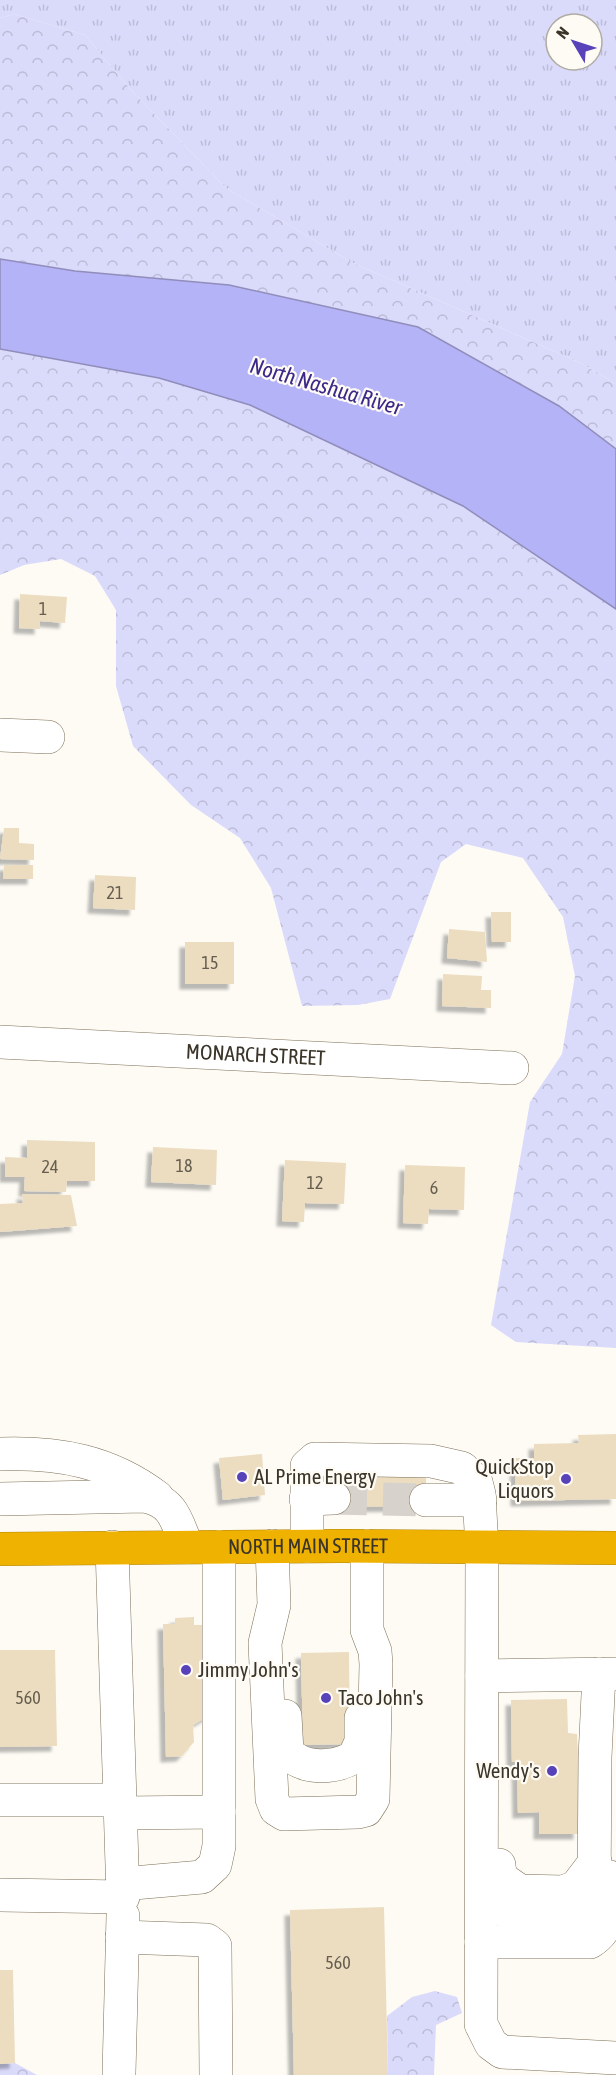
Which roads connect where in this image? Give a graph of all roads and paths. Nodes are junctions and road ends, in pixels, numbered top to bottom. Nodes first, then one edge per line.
1 (0, 735) edge
2 (48, 737) dead end
3 (0, 1042) edge
4 (512, 1068) dead end
5 (0, 1454) edge
6 (159, 1498) junction
7 (0, 1499) edge
8 (426, 1500) tunnel mouth
9 (480, 1500) junction
10 (219, 1546) junction
11 (272, 1546) junction
12 (307, 1546) junction
13 (368, 1546) junction
14 (112, 1547) junction
15 (187, 1547) junction
16 (482, 1548) junction
17 (616, 1548) edge
18 (0, 1549) edge
19 (272, 1616) junction
20 (367, 1630) junction
21 (608, 1674) edge
22 (482, 1676) junction
23 (481, 1769) junction
24 (0, 1800) edge
25 (121, 1806) junction
26 (219, 1812) junction
27 (123, 1891) junction
28 (0, 1895) edge
29 (122, 1937) junction
30 (481, 1942) junction
31 (616, 2058) edge
32 (119, 2073) dead end
33 (216, 2075) edge

1 - 2 street
3 - 4 street, MONARCH STREET
5 - 6 street
6 - 7 street
6 - 15 street
8 - 9 street
9 - 12 street
9 - 16 street
10 - 11 highway, NORTH MAIN STREET
10 - 15 highway, NORTH MAIN STREET
10 - 26 street
11 - 12 highway, NORTH MAIN STREET
11 - 19 street
12 - 13 highway, NORTH MAIN STREET
13 - 16 highway, NORTH MAIN STREET
13 - 20 street
14 - 15 highway, NORTH MAIN STREET
14 - 18 highway, NORTH MAIN STREET
14 - 25 street
16 - 17 highway, NORTH MAIN STREET
16 - 22 street
19 - 20 street
19 - 20 street
21 - 22 street
21 - 23 street
21 - 30 street
22 - 23 street
23 - 30 street
24 - 25 street
25 - 26 street
25 - 27 street
26 - 27 street
27 - 28 street
27 - 29 street
29 - 32 street
29 - 33 street
30 - 31 street

